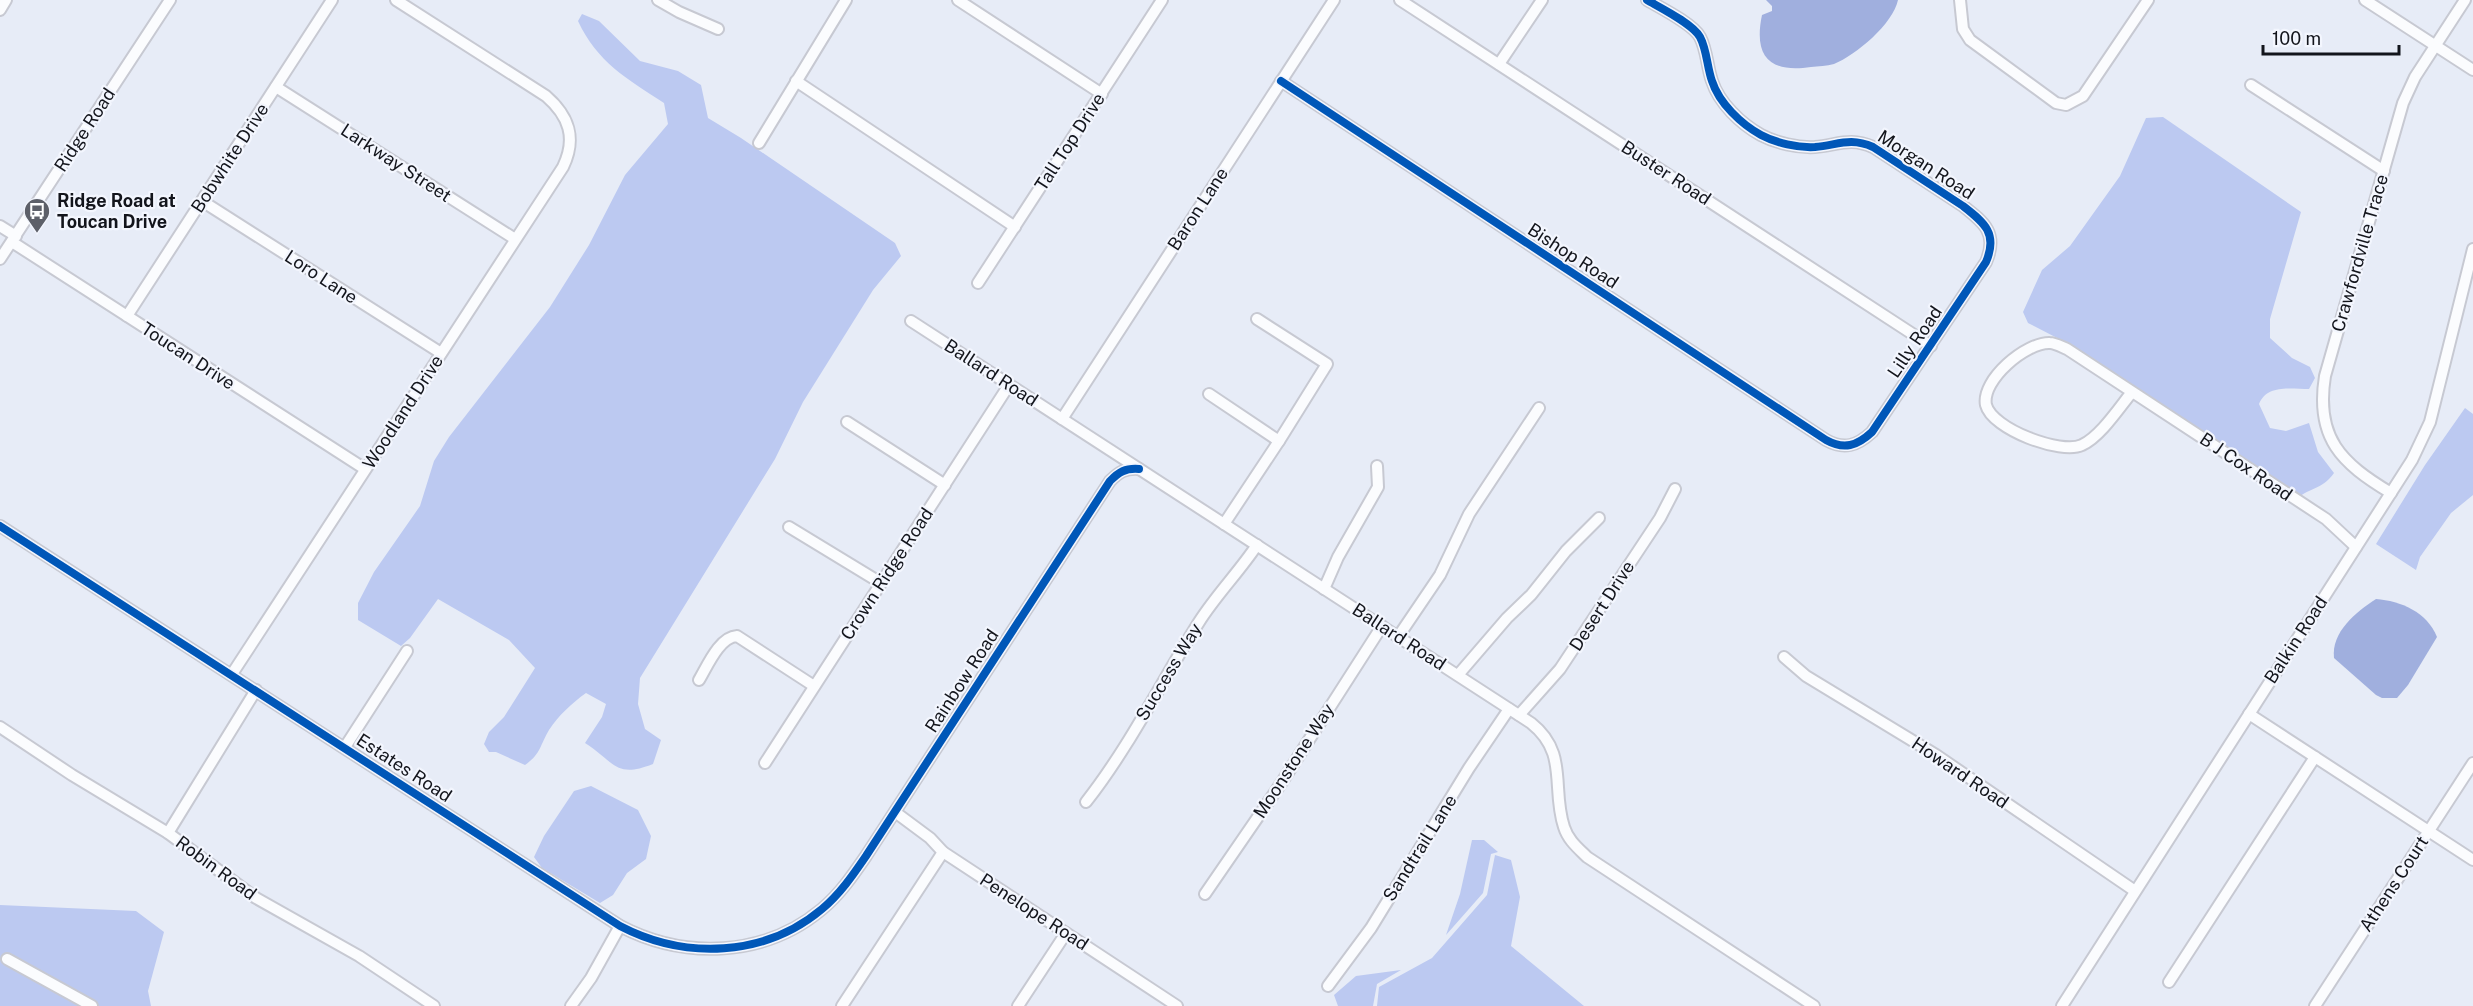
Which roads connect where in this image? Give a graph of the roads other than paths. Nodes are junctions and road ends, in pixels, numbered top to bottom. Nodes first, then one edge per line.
1 (6, 0) edge
2 (170, 0) edge
3 (332, 0) edge
4 (396, 0) edge
5 (658, 0) edge
6 (846, 0) edge
7 (958, 0) edge
8 (1162, 0) edge
9 (1334, 0) edge
10 (1400, 0) edge
11 (1542, 0) edge
12 (1647, 0) edge
13 (1960, 0) edge
14 (2148, 0) edge
15 (2365, 0) edge
16 (2464, 0) edge
17 (0, 10) edge
18 (718, 29) dead end
19 (2434, 46) junction
20 (1499, 64) junction
21 (2473, 70) edge
22 (796, 81) junction
23 (1281, 81) junction
24 (2251, 85) dead end
25 (276, 87) junction
26 (1102, 94) junction
27 (759, 143) dead end
28 (2384, 171) junction
29 (202, 201) junction
30 (0, 226) edge
31 (1015, 226) junction
32 (14, 239) junction
33 (515, 239) junction
34 (1992, 243) joint
35 (2473, 249) edge
36 (0, 259) edge
37 (978, 284) dead end
38 (127, 316) junction
39 (1257, 319) dead end
40 (911, 321) dead end
41 (1931, 346) junction
42 (441, 354) junction
43 (1009, 385) junction
44 (2132, 392) junction
45 (1209, 394) dead end
46 (1539, 408) dead end
47 (1062, 419) junction
48 (848, 422) dead end
49 (1279, 441) junction
50 (1850, 446) joint
51 (1377, 466) dead end
52 (1138, 469) junction
53 (365, 470) junction
54 (945, 485) junction
55 (1675, 489) dead end
56 (2391, 493) junction
57 (1599, 518) dead end
58 (1224, 524) junction
59 (0, 526) edge
60 (789, 527) dead end
61 (1257, 545) junction
62 (2356, 547) junction
63 (881, 583) junction
64 (1324, 589) junction
65 (1382, 626) junction
66 (1398, 637) junction
67 (407, 651) dead end
68 (1784, 657) dead end
69 (232, 674) junction
70 (1458, 675) junction
71 (699, 680) dead end
72 (814, 686) junction
73 (256, 690) junction
74 (1514, 712) junction
75 (2249, 714) junction
76 (0, 728) edge
77 (345, 747) junction
78 (2315, 757) junction
79 (2473, 762) edge
80 (765, 763) dead end
81 (1086, 802) dead end
82 (895, 812) junction
83 (2429, 831) junction
84 (168, 833) junction
85 (943, 852) junction
86 (2473, 860) edge
87 (2135, 891) junction
88 (1205, 894) dead end
89 (812, 916) joint
90 (620, 926) junction
91 (1066, 933) junction
92 (7, 959) dead end
93 (2169, 982) dead end
94 (1328, 986) dead end
95 (1171, 1004) edge
96 (92, 1006) edge
97 (434, 1006) edge
98 (572, 1006) edge
99 (842, 1006) edge
100 (1018, 1006) edge
101 (1814, 1006) edge
102 (2062, 1006) edge
103 (2314, 1006) edge

1 - 17 street
2 - 32 street, Ridge Road
3 - 25 street, Bobwhite Drive
4 - 33 street, Woodland Drive
5 - 18 street
6 - 22 street
7 - 26 street
8 - 26 street, Tall Top Drive
9 - 23 street, Baron Lane
10 - 20 street, Buster Road
11 - 20 street
12 - 34 street, Morgan Road
13 - 14 street
15 - 19 street
16 - 19 street, Crawfordville Trace
19 - 21 street
19 - 28 street, Crawfordville Trace
20 - 41 street, Buster Road
22 - 27 street
22 - 31 street
23 - 47 street, Baron Lane
23 - 50 street, Bishop Road
24 - 28 street
25 - 29 street, Bobwhite Drive
25 - 33 street, Larkway Street
26 - 31 street, Tall Top Drive
28 - 56 street, Crawfordville Trace
29 - 38 street, Bobwhite Drive
29 - 42 street, Loro Lane
30 - 32 street, Toucan Drive
31 - 37 street, Tall Top Drive
32 - 36 street, Ridge Road
32 - 38 street, Toucan Drive
33 - 42 street, Woodland Drive
34 - 41 street, Lilly Road
35 - 56 street, Balkin Road
38 - 53 street, Toucan Drive
39 - 49 street
40 - 43 street, Ballard Road
41 - 50 street, Lilly Road
42 - 53 street, Woodland Drive
43 - 47 street, Ballard Road
43 - 54 street, Crown Ridge Road
44 - 44 street, B J Cox Road
44 - 62 street, B J Cox Road
45 - 49 street
46 - 66 street
47 - 52 street, Ballard Road
48 - 54 street
49 - 58 street
51 - 64 street
52 - 58 street, Ballard Road
52 - 82 street, Rainbow Road
53 - 69 street, Woodland Drive
54 - 63 street, Crown Ridge Road
55 - 74 street, Desert Drive
56 - 62 street, Balkin Road
57 - 70 street
58 - 61 street, Ballard Road
59 - 69 street, Estates Road
60 - 63 street
61 - 64 street, Ballard Road
61 - 81 street, Success Way
62 - 75 street, Balkin Road
63 - 72 street, Crown Ridge Road
64 - 65 street, Ballard Road
65 - 66 street, Ballard Road
65 - 88 street, Moonstone Way
66 - 70 street, Ballard Road
67 - 77 street
68 - 87 street, Howard Road
69 - 73 street, Estates Road
70 - 74 street, Ballard Road
71 - 72 street
72 - 80 street, Crown Ridge Road
73 - 77 street, Estates Road
73 - 84 street
74 - 94 street, Sandtrail Lane
74 - 101 street, Ballard Road
75 - 78 street
75 - 87 street, Balkin Road
76 - 84 street, Robin Road
77 - 90 street, Estates Road
78 - 83 street
78 - 93 street
79 - 83 street, Athens Court
82 - 85 street, Penelope Road
82 - 89 street, Rainbow Road
83 - 86 street
83 - 103 street, Athens Court
84 - 97 street, Robin Road
85 - 91 street, Penelope Road
85 - 99 street
87 - 102 street, Balkin Road
89 - 90 street, Estates Road
90 - 98 street
91 - 95 street, Penelope Road
91 - 100 street
92 - 96 street

